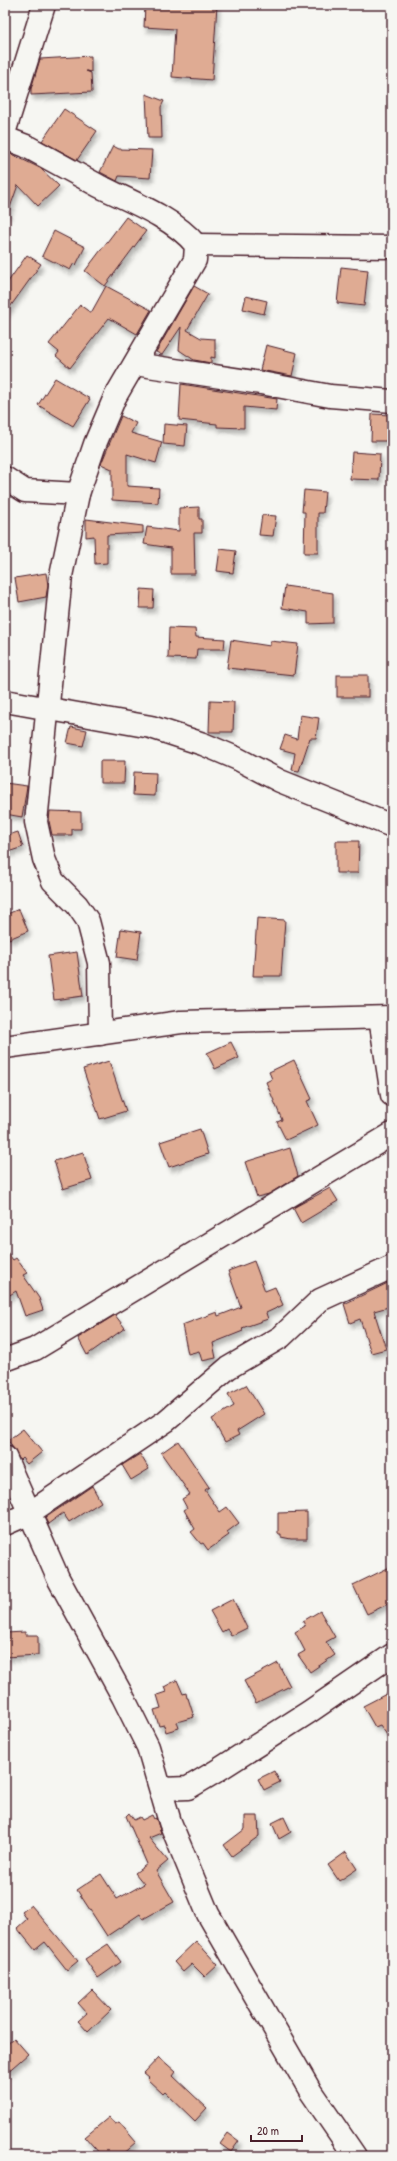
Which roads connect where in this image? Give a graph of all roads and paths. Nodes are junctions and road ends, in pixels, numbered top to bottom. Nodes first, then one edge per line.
1 (44, 5) edge
2 (5, 130) edge
3 (5, 138) edge
4 (196, 245) junction
5 (392, 247) edge
6 (135, 364) junction
7 (392, 400) edge
8 (5, 478) edge
9 (78, 494) junction
10 (5, 701) edge
11 (46, 707) junction
12 (392, 826) edge
13 (386, 1018) edge
14 (100, 1034) junction
15 (5, 1047) edge
16 (392, 1095) edge
17 (392, 1134) edge
18 (392, 1267) edge
19 (5, 1360) edge
20 (5, 1457) edge
21 (28, 1514) junction
22 (5, 1524) edge
23 (392, 1655) edge
24 (161, 1789) junction
25 (354, 2156) edge

1 - 2 street
3 - 4 street
4 - 5 street
4 - 6 street
6 - 7 street
6 - 9 street
8 - 9 street
9 - 11 street
10 - 11 street
11 - 12 street
11 - 14 street
13 - 14 street
13 - 16 street
14 - 15 street
17 - 19 street
18 - 21 street
20 - 21 street
21 - 22 street
21 - 24 street
23 - 24 street
24 - 25 street

